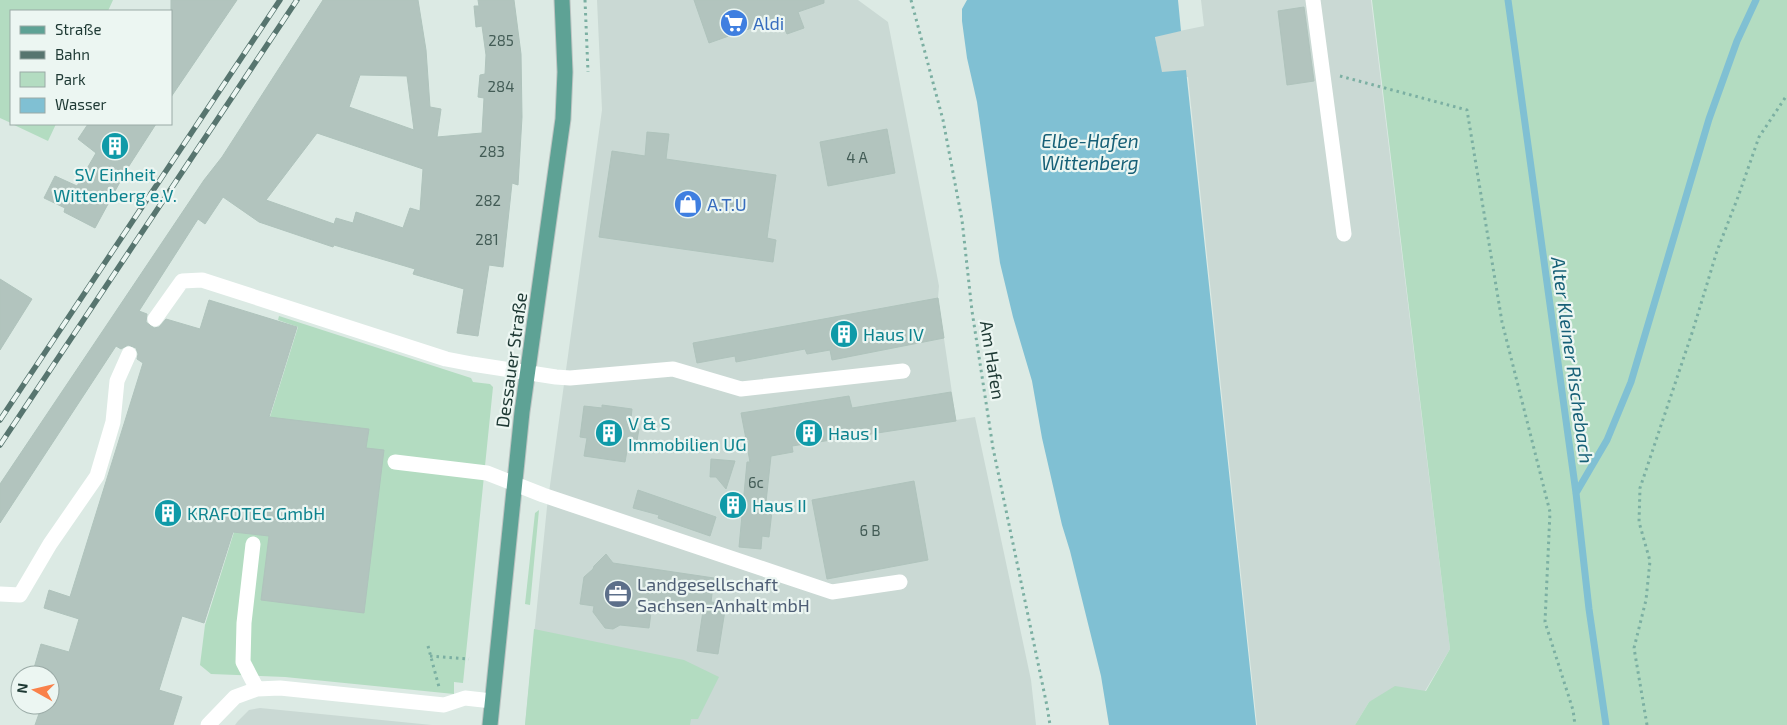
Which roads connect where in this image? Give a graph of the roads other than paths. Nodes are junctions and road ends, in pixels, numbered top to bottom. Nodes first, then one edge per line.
1 (562, 0) edge
2 (1313, 0) edge
3 (1344, 234) dead end
4 (155, 319) dead end
5 (129, 354) dead end
6 (903, 371) dead end
7 (528, 372) junction
8 (395, 462) dead end
9 (514, 483) junction
10 (253, 544) dead end
11 (900, 582) dead end
12 (0, 594) edge
13 (256, 689) junction
14 (492, 701) junction
15 (208, 725) edge
16 (490, 725) edge

1 - 7 main road, Dessauer Straße
2 - 3 lane
4 - 7 lane
5 - 12 lane
6 - 7 lane
7 - 9 main road, Dessauer Straße
8 - 9 lane
9 - 11 lane
9 - 14 main road, Dessauer Straße
10 - 13 lane
13 - 14 lane
13 - 15 lane
14 - 16 main road, Dessauer Straße

